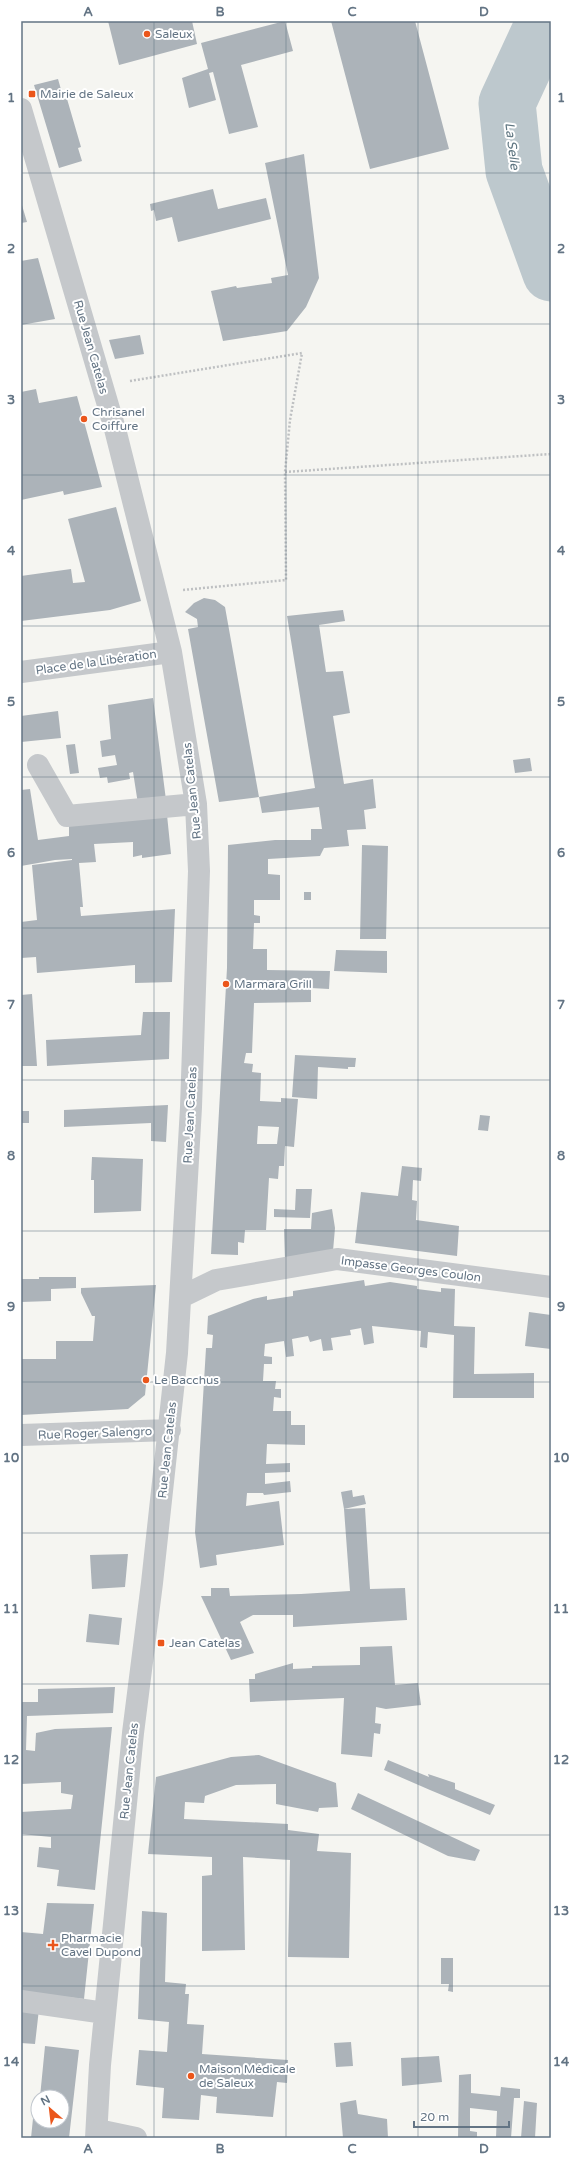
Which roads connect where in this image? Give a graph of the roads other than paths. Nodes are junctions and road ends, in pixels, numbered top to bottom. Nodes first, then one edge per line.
1 (21, 109) edge
2 (28, 158) edge
3 (171, 652) junction
4 (21, 672) edge
5 (38, 765) dead end
6 (196, 804) junction
7 (551, 1288) edge
8 (181, 1297) junction
9 (170, 1430) junction
10 (21, 1435) edge
11 (21, 2001) edge
12 (105, 2013) junction
13 (97, 2134) edge
14 (136, 2138) edge

1 - 2 street, Rue Jean Catelas
2 - 3 street, Rue Jean Catelas
3 - 4 street, Place de la Libération
3 - 6 street, Rue Jean Catelas
5 - 6 street
6 - 8 street, Rue Jean Catelas
7 - 8 street, Impasse Georges Coulon
8 - 9 street, Rue Jean Catelas
9 - 10 street, Rue Roger Salengro
9 - 12 street, Rue Jean Catelas
11 - 12 street
12 - 13 street, Rue Jean Catelas
13 - 14 street

